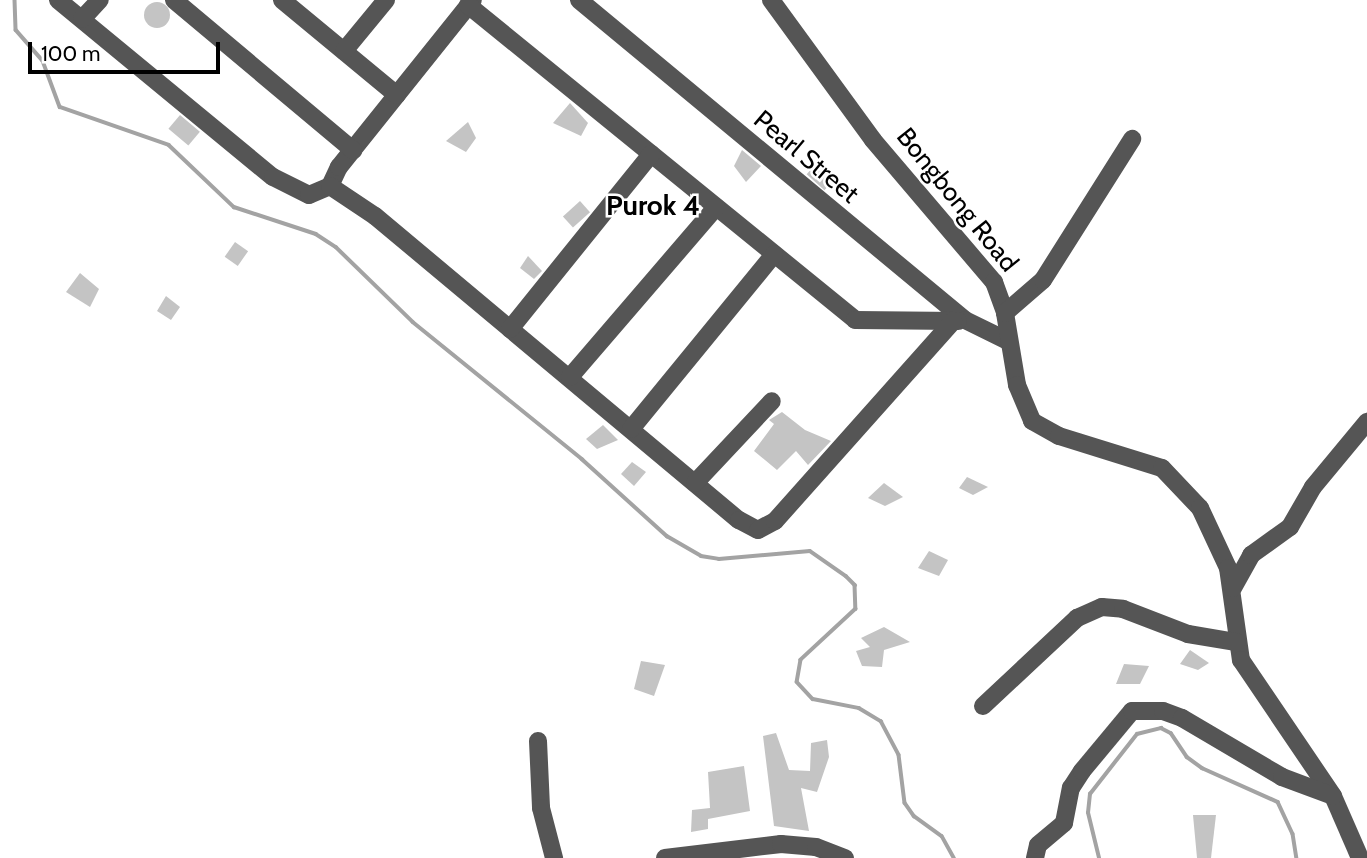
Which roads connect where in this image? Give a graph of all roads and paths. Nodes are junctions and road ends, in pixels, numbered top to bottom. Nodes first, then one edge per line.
1 (58, 0) edge
2 (100, 0) edge
3 (174, 0) edge
4 (282, 0) edge
5 (386, 0) edge
6 (579, 0) edge
7 (771, 0) edge
8 (470, 3) edge
9 (82, 19) junction
10 (344, 51) junction
11 (397, 95) junction
12 (1132, 139) dead end
13 (353, 150) junction
14 (651, 154) junction
15 (330, 186) junction
16 (716, 207) junction
17 (774, 254) junction
18 (1005, 313) junction
19 (959, 320) junction
20 (510, 329) junction
21 (1008, 341) junction
22 (570, 377) junction
23 (772, 401) dead end
24 (1367, 422) edge
25 (631, 429) junction
26 (695, 483) junction
27 (1233, 588) junction
28 (1236, 642) junction
29 (983, 706) dead end
30 (538, 741) dead end
31 (1333, 796) junction
32 (554, 858) edge
33 (665, 858) edge
34 (845, 858) edge
35 (1035, 858) edge
36 (1360, 858) edge

1 - 9 street
2 - 9 street
3 - 13 street
4 - 10 street
5 - 10 street
6 - 19 street, Pearl Street
7 - 18 street, Bongbong Road
8 - 11 street
8 - 14 street
9 - 15 street
10 - 11 street
11 - 13 street
12 - 18 street
13 - 15 street
14 - 16 street
14 - 20 street
15 - 20 street
16 - 17 street
16 - 22 street
17 - 19 street
17 - 25 street
18 - 21 street, Bongbong Road
19 - 21 street, Pearl Street
19 - 26 street
20 - 22 street
21 - 27 street, Bongbong Road
22 - 25 street
23 - 26 street
24 - 27 street
25 - 26 street
27 - 28 street, Bongbong Road
28 - 29 street
28 - 31 street, Bongbong Road
30 - 32 street
31 - 35 street
31 - 36 street, Bongbong Road
33 - 34 street

